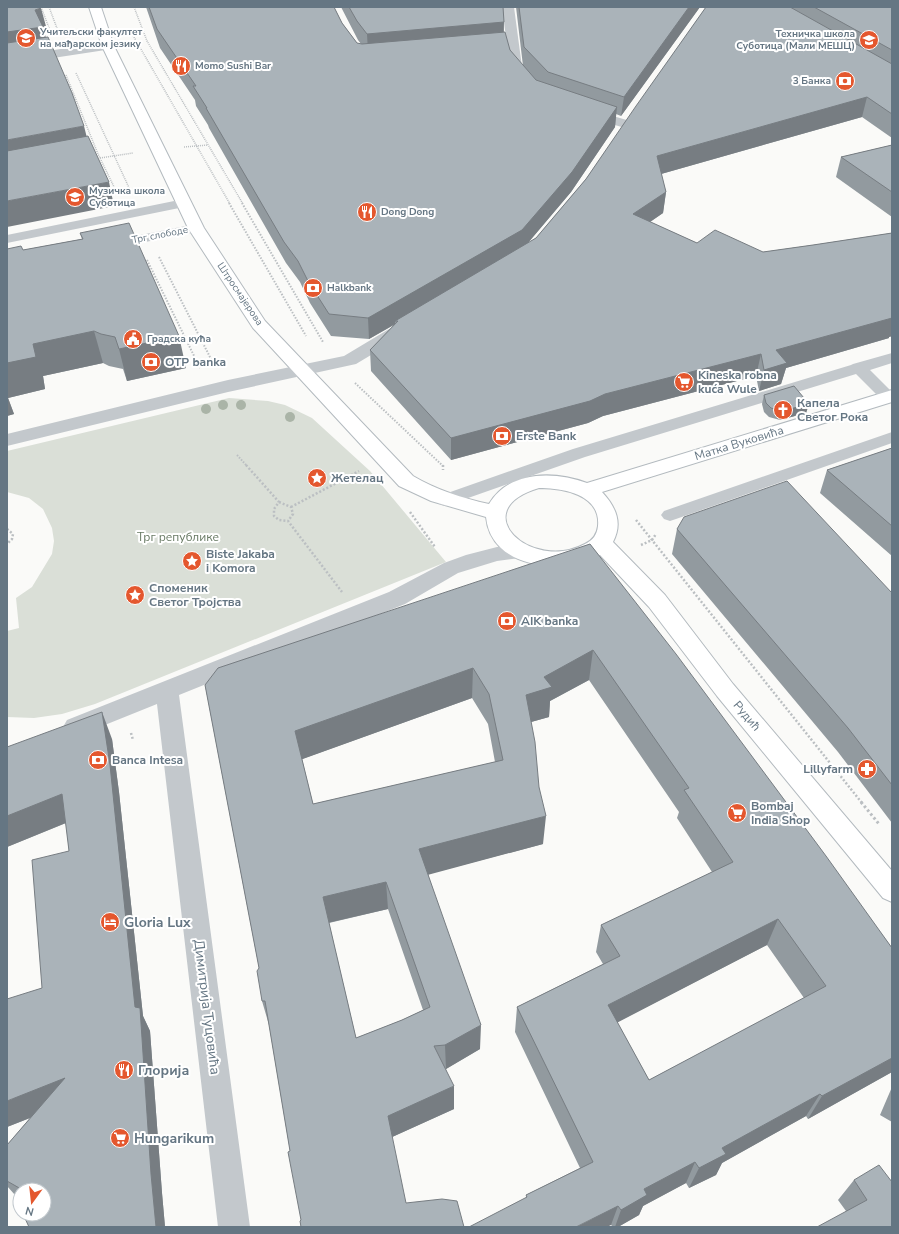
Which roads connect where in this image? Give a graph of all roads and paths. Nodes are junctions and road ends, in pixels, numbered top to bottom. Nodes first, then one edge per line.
1 (41, 7) edge
2 (49, 7) edge
3 (95, 7) edge
4 (134, 7) edge
5 (508, 7) edge
6 (128, 25) dead end
7 (512, 45) junction
8 (108, 46) junction
9 (496, 47) edge
10 (62, 53) junction
11 (7, 61) edge
12 (536, 90) edge
13 (574, 108) edge
14 (625, 124) edge
15 (98, 154) junction
16 (91, 155) edge
17 (184, 203) junction
18 (133, 214) junction
19 (196, 228) junction
20 (7, 239) edge
21 (138, 240) junction
22 (99, 248) edge
23 (410, 324) edge
24 (892, 358) edge
25 (330, 365) junction
26 (858, 367) junction
27 (304, 371) junction
28 (228, 386) junction
29 (891, 398) edge
30 (892, 437) edge
31 (7, 440) edge
32 (237, 455) dead end
33 (365, 468) dead end
34 (586, 490) junction
35 (445, 500) junction
36 (279, 502) junction
37 (291, 507) junction
38 (496, 512) junction
39 (670, 515) dead end
40 (288, 521) junction
41 (7, 529) edge
42 (652, 540) dead end
43 (601, 543) junction
44 (7, 544) edge
45 (522, 552) junction
46 (346, 596) dead end
47 (167, 691) junction
48 (52, 735) edge
49 (882, 828) dead end
50 (892, 890) edge
51 (234, 1227) edge

1 - 10 path
2 - 10 path
3 - 8 street, Штросмајерова
4 - 25 path
5 - 7 street
6 - 25 path
7 - 9 street
7 - 12 street
8 - 10 street
8 - 17 street, Штросмајерова
10 - 11 street
10 - 15 path
10 - 18 path
13 - 14 street
15 - 16 path
15 - 18 path
17 - 18 lane
17 - 19 street, Штросмајерова
18 - 20 lane
19 - 21 lane, Трг слободе
19 - 27 street, Штросмајерова
21 - 22 lane, Трг слободе
21 - 28 path
23 - 25 street
24 - 26 lane
25 - 27 street
25 - 35 path
26 - 29 lane
26 - 35 lane
27 - 28 street
27 - 35 street, Штросмајерова
28 - 31 street
29 - 34 street, Матка Вуковића
30 - 39 lane
32 - 36 path
33 - 37 path
34 - 38 street
34 - 43 street
35 - 38 street, Штросмајерова
36 - 37 path
36 - 40 path
37 - 40 path
38 - 45 street
40 - 46 path
41 - 44 path
42 - 49 path
43 - 45 street
43 - 50 street, Рудић
45 - 47 street
47 - 48 street
47 - 51 street, Димитрија Туцовића

